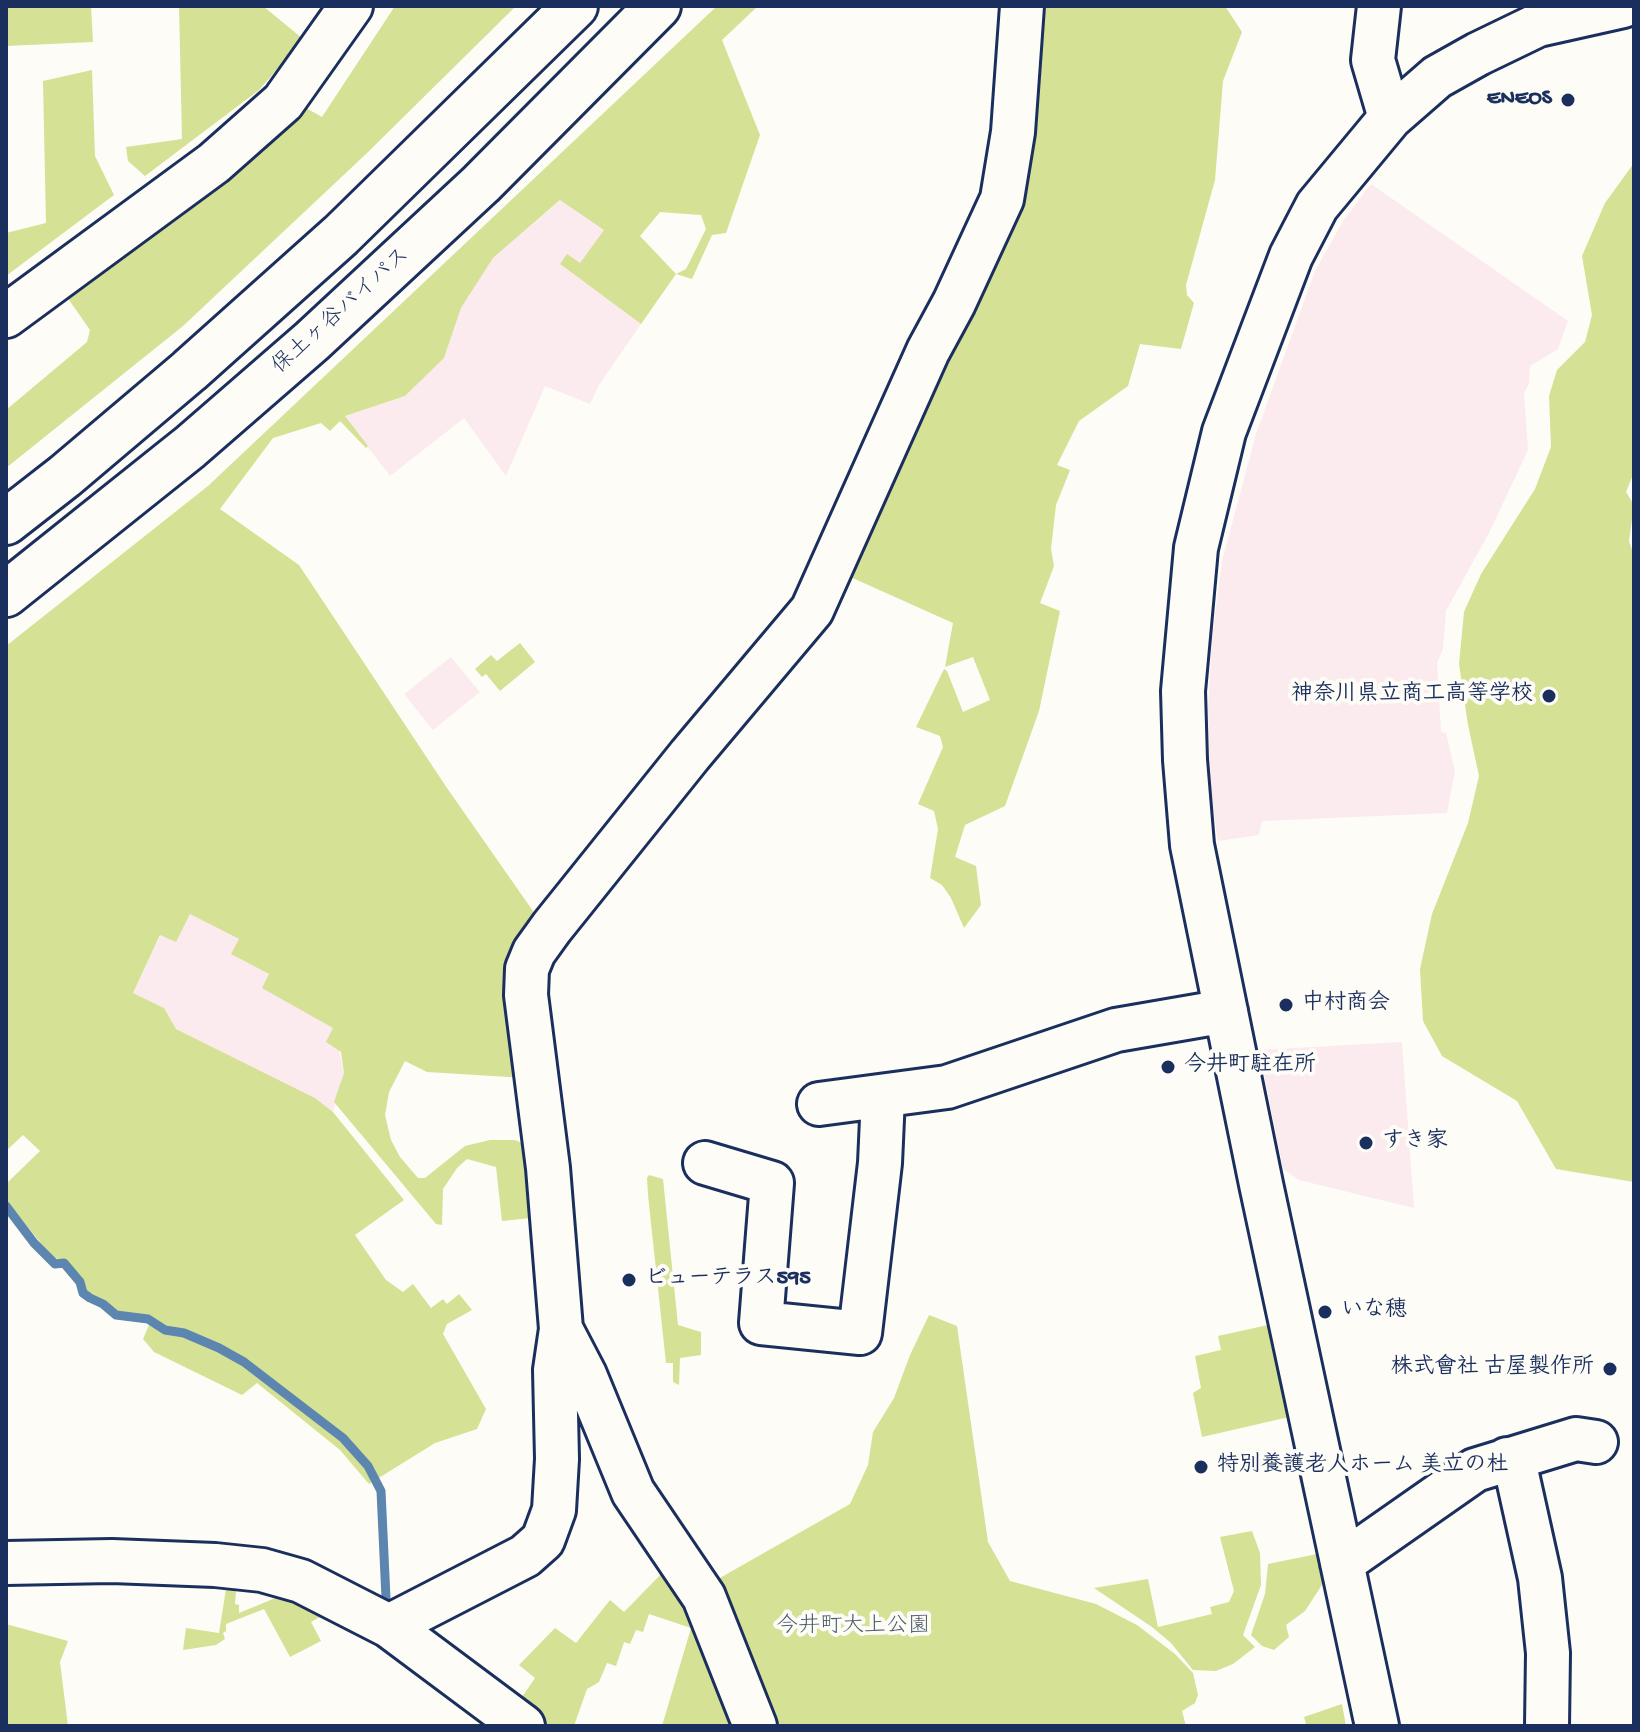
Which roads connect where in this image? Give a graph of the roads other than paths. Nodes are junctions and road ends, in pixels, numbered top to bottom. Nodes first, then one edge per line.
1 (351, 6) edge
2 (575, 6) edge
3 (658, 6) edge
4 (1022, 6) edge
5 (1379, 6) edge
6 (1623, 6) edge
7 (1390, 118) junction
8 (6, 316) edge
9 (6, 522) edge
10 (6, 594) edge
11 (1226, 1011) junction
12 (883, 1097) junction
13 (819, 1104) dead end
14 (705, 1163) dead end
15 (561, 1329) junction
16 (1596, 1442) dead end
17 (1507, 1459) junction
18 (6, 1563) edge
19 (1342, 1563) junction
20 (389, 1626) junction
21 (523, 1726) edge
22 (755, 1726) edge
23 (1377, 1726) edge
24 (1547, 1726) edge

1 - 8 street
2 - 9 highway
3 - 10 highway, 保土ヶ谷バイパス
4 - 15 street
5 - 7 street
6 - 7 street
7 - 11 street
11 - 12 street
11 - 19 street
12 - 13 street
12 - 14 street
15 - 20 street
15 - 22 street
16 - 17 street
17 - 19 street
17 - 24 street
18 - 20 street
19 - 23 street
20 - 21 street

